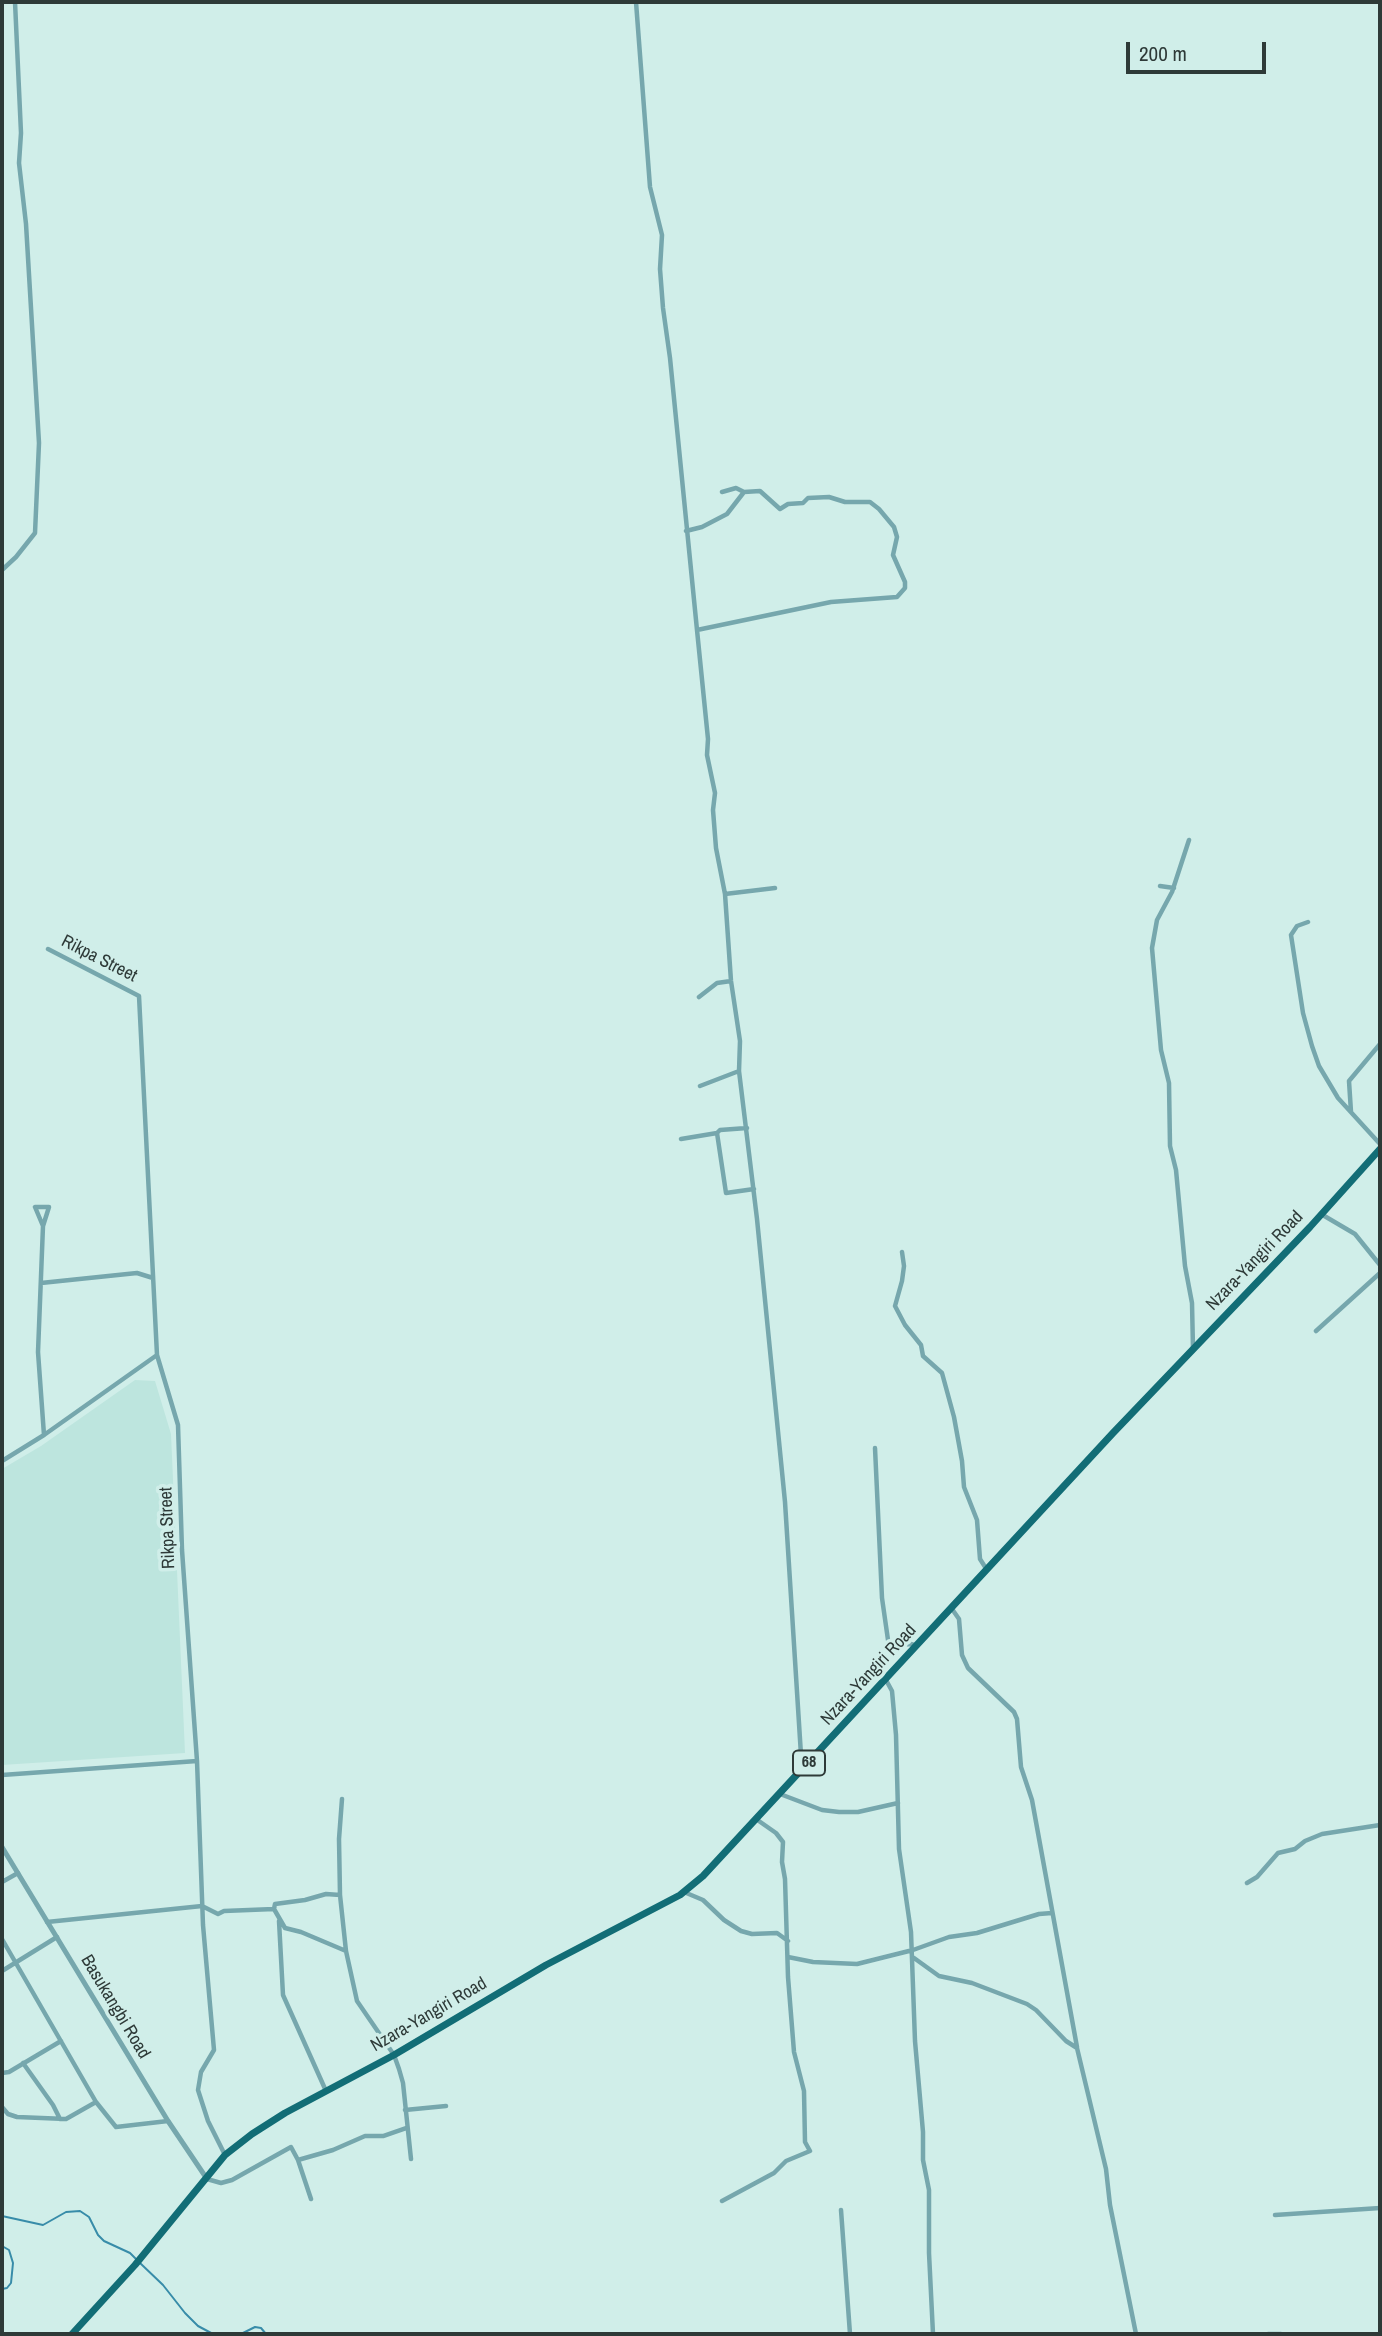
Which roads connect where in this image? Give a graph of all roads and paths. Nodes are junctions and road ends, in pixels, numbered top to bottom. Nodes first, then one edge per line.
1 (15, 2) edge
2 (636, 2) edge
3 (722, 492) dead end
4 (744, 492) junction
5 (686, 531) junction
6 (2, 570) edge
7 (697, 630) junction
8 (1189, 840) dead end
9 (1160, 886) dead end
10 (775, 888) dead end
11 (1174, 888) junction
12 (725, 894) junction
13 (1308, 922) dead end
14 (48, 949) dead end
15 (730, 981) junction
16 (699, 997) dead end
17 (1380, 1044) edge
18 (739, 1071) junction
19 (700, 1086) dead end
20 (1352, 1113) junction
21 (747, 1128) junction
22 (716, 1133) junction
23 (681, 1139) dead end
24 (1380, 1144) edge
25 (1380, 1149) edge
26 (754, 1189) junction
27 (1321, 1214) junction
28 (43, 1226) dead end
29 (902, 1252) dead end
30 (1380, 1265) edge
31 (1380, 1273) edge
32 (153, 1278) junction
33 (41, 1283) junction
34 (1317, 1331) dead end
35 (1193, 1350) junction
36 (157, 1354) junction
37 (44, 1434) junction
38 (875, 1448) dead end
39 (2, 1461) edge
40 (987, 1571) junction
41 (952, 1609) junction
42 (918, 1646) junction
43 (886, 1680) junction
44 (197, 1760) junction
45 (809, 1762) junction
46 (2, 1775) edge
47 (780, 1794) junction
48 (342, 1799) dead end
49 (898, 1803) junction
50 (755, 1819) junction
51 (1380, 1825) edge
52 (2, 1847) edge
53 (18, 1873) junction
54 (2, 1882) edge
55 (1247, 1883) dead end
56 (684, 1892) junction
57 (340, 1895) junction
58 (202, 1906) junction
59 (274, 1909) junction
60 (1052, 1913) junction
61 (279, 1921) junction
62 (47, 1922) junction
63 (788, 1931) junction
64 (777, 1933) junction
65 (57, 1937) junction
66 (2, 1939) edge
67 (788, 1941) junction
68 (913, 1950) junction
69 (346, 1951) junction
70 (788, 1957) junction
71 (913, 1957) junction
72 (15, 1963) junction
73 (2, 1971) edge
74 (61, 2041) junction
75 (1077, 2048) junction
76 (394, 2055) junction
77 (23, 2063) junction
78 (2, 2073) edge
79 (326, 2091) junction
80 (96, 2102) junction
81 (446, 2106) dead end
82 (2, 2107) edge
83 (405, 2110) junction
84 (60, 2119) junction
85 (168, 2121) junction
86 (407, 2128) junction
87 (225, 2155) junction
88 (411, 2159) dead end
89 (298, 2160) junction
90 (207, 2179) junction
91 (311, 2199) dead end
92 (722, 2201) dead end
93 (1380, 2208) edge
94 (841, 2210) dead end
95 (1275, 2215) dead end
96 (72, 2334) edge
97 (850, 2334) edge
98 (933, 2334) edge
99 (1136, 2334) edge
100 (1268, 2334) edge
101 (1281, 2334) edge

1 - 6 street
2 - 5 street
3 - 4 street
4 - 5 street
4 - 7 street
5 - 7 street
7 - 12 street
8 - 11 street
9 - 11 street
10 - 12 street
11 - 35 street
12 - 15 street
13 - 20 street
14 - 32 street, Rikpa Street
15 - 16 street
15 - 18 street
17 - 20 street
18 - 19 street
18 - 21 street
20 - 24 street
21 - 22 street
21 - 26 street
22 - 23 street
22 - 26 street
25 - 27 main road, Nzara-Yangiri Road / 68
26 - 45 street
27 - 30 street
27 - 35 main road, Nzara-Yangiri Road / 68
28 - 33 street
29 - 40 street
31 - 34 street
32 - 33 street
32 - 36 street, Rikpa Street
33 - 37 street
35 - 40 main road, Nzara-Yangiri Road / 68
36 - 37 street
36 - 44 street, Rikpa Street
37 - 39 street
38 - 42 street
40 - 41 main road, Nzara-Yangiri Road / 68
41 - 42 main road, Nzara-Yangiri Road / 68
41 - 60 street
42 - 43 main road, Nzara-Yangiri Road / 68
43 - 45 main road, Nzara-Yangiri Road / 68
43 - 49 street
44 - 46 street
44 - 58 street, Rikpa Street
45 - 47 main road, Nzara-Yangiri Road / 68
47 - 49 street
47 - 50 main road, Nzara-Yangiri Road / 68
48 - 57 street
49 - 68 street
50 - 56 main road, Nzara-Yangiri Road / 68
50 - 63 street
51 - 55 street
52 - 53 street, Basukangbi Road
53 - 54 street
53 - 62 street, Basukangbi Road
56 - 64 street
56 - 76 main road, Nzara-Yangiri Road / 68
57 - 59 street
57 - 69 street
58 - 59 street
58 - 62 street
58 - 87 street, Rikpa Street
59 - 61 street
60 - 68 street
60 - 75 street
61 - 69 street
61 - 79 street
62 - 65 street, Basukangbi Road
63 - 64 street
63 - 67 street
64 - 67 street
65 - 72 street
65 - 85 street, Basukangbi Road
66 - 72 street
67 - 70 street
68 - 70 street
68 - 71 street
69 - 76 street
70 - 92 street
71 - 75 street
71 - 98 street
72 - 73 street
72 - 74 street
74 - 77 street
74 - 80 street
75 - 99 street
76 - 79 main road, Nzara-Yangiri Road / 68
76 - 83 street
77 - 78 street
77 - 84 street
79 - 87 main road, Nzara-Yangiri Road / 68
80 - 84 street
80 - 85 street
81 - 83 street
82 - 84 street
83 - 86 street
85 - 90 street, Basukangbi Road
86 - 88 street
86 - 89 street
87 - 90 main road, Nzara-Yangiri Road / 68
89 - 90 street
89 - 91 street
90 - 96 main road, Nzara-Yangiri Road / 68
93 - 95 street
94 - 97 street
100 - 101 street

